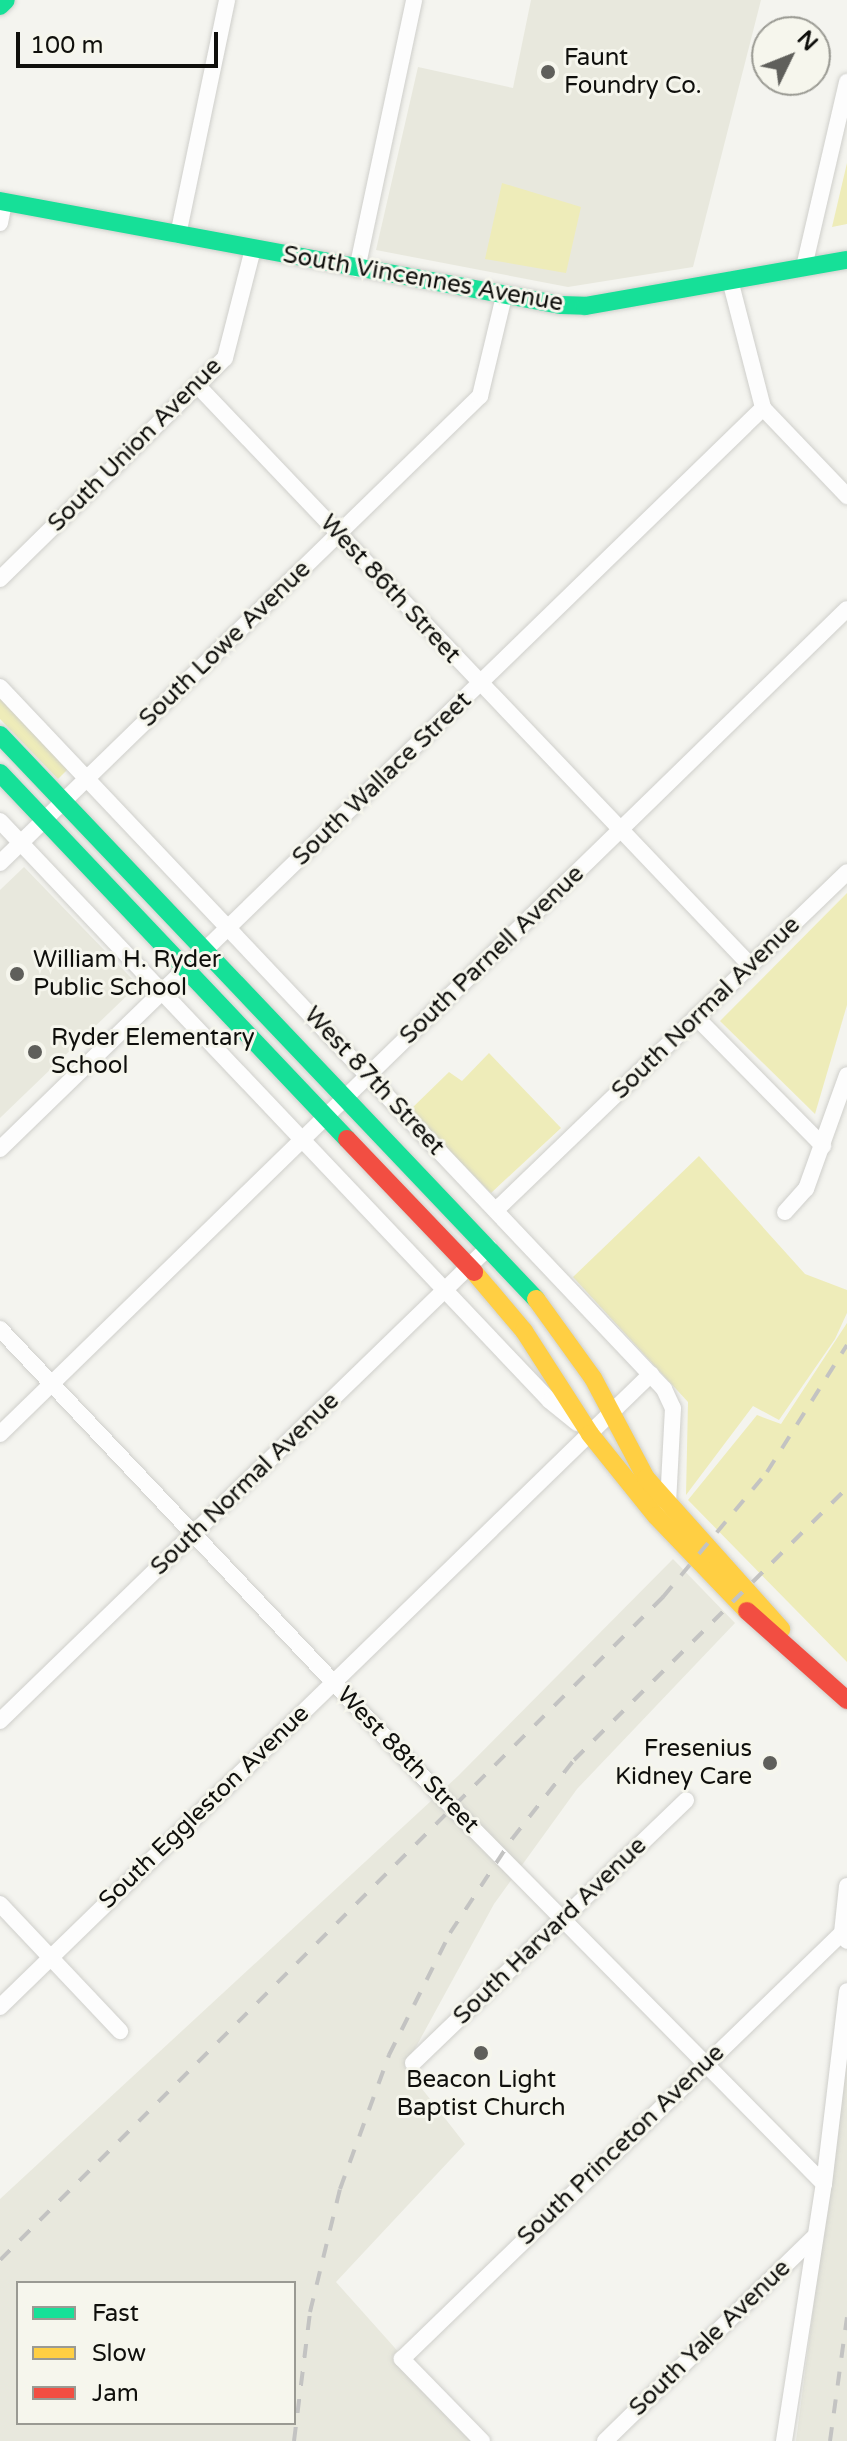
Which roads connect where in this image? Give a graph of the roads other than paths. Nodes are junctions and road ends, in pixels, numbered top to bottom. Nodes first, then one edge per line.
1 (6, 0) edge
2 (227, 0) edge
3 (414, 0) edge
4 (0, 6) edge
5 (847, 82) edge
6 (2, 202) edge
7 (0, 223) edge
8 (178, 235) junction
9 (253, 249) junction
10 (847, 260) edge
11 (804, 267) junction
12 (357, 269) junction
13 (730, 280) junction
14 (504, 296) junction
15 (197, 385) junction
16 (763, 408) junction
17 (847, 496) edge
18 (338, 534) junction
19 (0, 579) edge
20 (847, 609) edge
21 (480, 683) junction
22 (0, 687) edge
23 (0, 735) edge
24 (0, 773) edge
25 (86, 779) junction
26 (64, 801) junction
27 (45, 820) junction
28 (0, 821) edge
29 (620, 830) junction
30 (21, 843) junction
31 (0, 863) edge
32 (847, 872) edge
33 (228, 928) junction
34 (205, 950) junction
35 (750, 965) junction
36 (186, 969) junction
37 (163, 991) junction
38 (696, 1017) junction
39 (369, 1075) junction
40 (847, 1075) edge
41 (346, 1097) junction
42 (325, 1118) junction
43 (302, 1140) junction
44 (823, 1146) junction
45 (0, 1149) edge
46 (496, 1210) junction
47 (785, 1212) dead end
48 (489, 1247) junction
49 (468, 1267) junction
50 (444, 1290) junction
51 (0, 1329) edge
52 (651, 1374) junction
53 (52, 1384) junction
54 (611, 1414) junction
55 (0, 1434) edge
56 (590, 1434) junction
57 (668, 1505) junction
58 (193, 1534) junction
59 (799, 1652) junction
60 (333, 1681) junction
61 (847, 1700) edge
62 (0, 1721) edge
63 (686, 1800) dead end
64 (847, 1886) edge
65 (0, 1904) edge
66 (563, 1918) junction
67 (844, 1937) edge
68 (51, 1957) junction
69 (847, 1991) edge
70 (0, 2007) edge
71 (120, 2031) dead end
72 (413, 2063) dead end
73 (705, 2064) junction
74 (824, 2184) junction
75 (815, 2236) junction
76 (482, 2441) edge
77 (605, 2441) edge
78 (784, 2441) edge

1 - 4 main road
2 - 8 street
3 - 12 street
5 - 11 street
6 - 7 street
6 - 8 main road, South Vincennes Avenue
8 - 9 main road, South Vincennes Avenue
9 - 12 main road, South Vincennes Avenue
9 - 15 street, South Union Avenue
10 - 11 main road, South Vincennes Avenue
11 - 13 main road, South Vincennes Avenue
12 - 14 main road, South Vincennes Avenue
13 - 14 main road, South Vincennes Avenue
13 - 16 street
14 - 18 street, South Lowe Avenue
15 - 18 street, West 86th Street
15 - 19 street, South Union Avenue
16 - 17 street
16 - 21 street, South Wallace Street
18 - 21 street, West 86th Street
18 - 25 street, South Lowe Avenue
20 - 29 street, South Parnell Avenue
21 - 29 street, West 86th Street
21 - 33 street, South Wallace Street
22 - 25 street, West 87th Street
23 - 26 main road, West 87th Street
24 - 27 main road, West 87th Street
25 - 26 street, South Lowe Avenue
25 - 33 street, West 87th Street
26 - 27 street, South Lowe Avenue
26 - 34 main road, West 87th Street
27 - 30 street, South Lowe Avenue
27 - 36 main road, West 87th Street
28 - 30 street, West 87th Street
29 - 35 street, West 86th Street
29 - 39 street, South Parnell Avenue
30 - 31 street, South Lowe Avenue
30 - 37 street, West 87th Street
32 - 35 street, South Normal Avenue
33 - 34 street, South Wallace Street
33 - 39 street, West 87th Street
34 - 36 street, South Wallace Street
34 - 41 main road, West 87th Street
35 - 38 street, South Normal Avenue
36 - 37 street, South Wallace Street
36 - 42 main road, West 87th Street
37 - 43 street, West 87th Street
37 - 45 street, South Wallace Street
38 - 44 street
38 - 46 street, South Normal Avenue
39 - 41 street, South Parnell Avenue
39 - 46 street, West 87th Street
40 - 44 street
41 - 42 street, South Parnell Avenue
41 - 48 main road, West 87th Street
42 - 43 street, South Parnell Avenue
42 - 49 main road, West 87th Street
43 - 50 street, West 87th Street
43 - 53 street, South Parnell Avenue
44 - 47 street
46 - 52 street, West 87th Street
48 - 49 street, South Normal Avenue
48 - 54 main road, West 87th Street
49 - 50 street, South Normal Avenue
49 - 56 main road, West 87th Street
50 - 56 street, West 87th Street
50 - 58 street, South Normal Avenue
51 - 53 street, West 88th Street
52 - 54 street, South Eggleston Avenue
52 - 57 street, West 87th Street
53 - 55 street, South Parnell Avenue
53 - 58 street, West 88th Street
54 - 56 street, South Eggleston Avenue
54 - 57 main road, West 87th Street
56 - 59 main road, West 87th Street
56 - 60 street, South Eggleston Avenue
57 - 59 main road, West 87th Street
58 - 60 street, West 88th Street
58 - 62 street, South Normal Avenue
59 - 61 main road, West 87th Street
60 - 66 street, West 88th Street
60 - 68 street, South Eggleston Avenue
63 - 66 street, South Harvard Avenue
64 - 67 street
65 - 68 street
66 - 72 street, South Harvard Avenue
66 - 73 street, West 88th Street
67 - 73 street, South Princeton Avenue
68 - 70 street, South Eggleston Avenue
68 - 71 street
69 - 74 street
73 - 74 street, West 88th Street
73 - 76 street, South Princeton Avenue
74 - 75 street
75 - 77 street, South Yale Avenue
75 - 78 street

